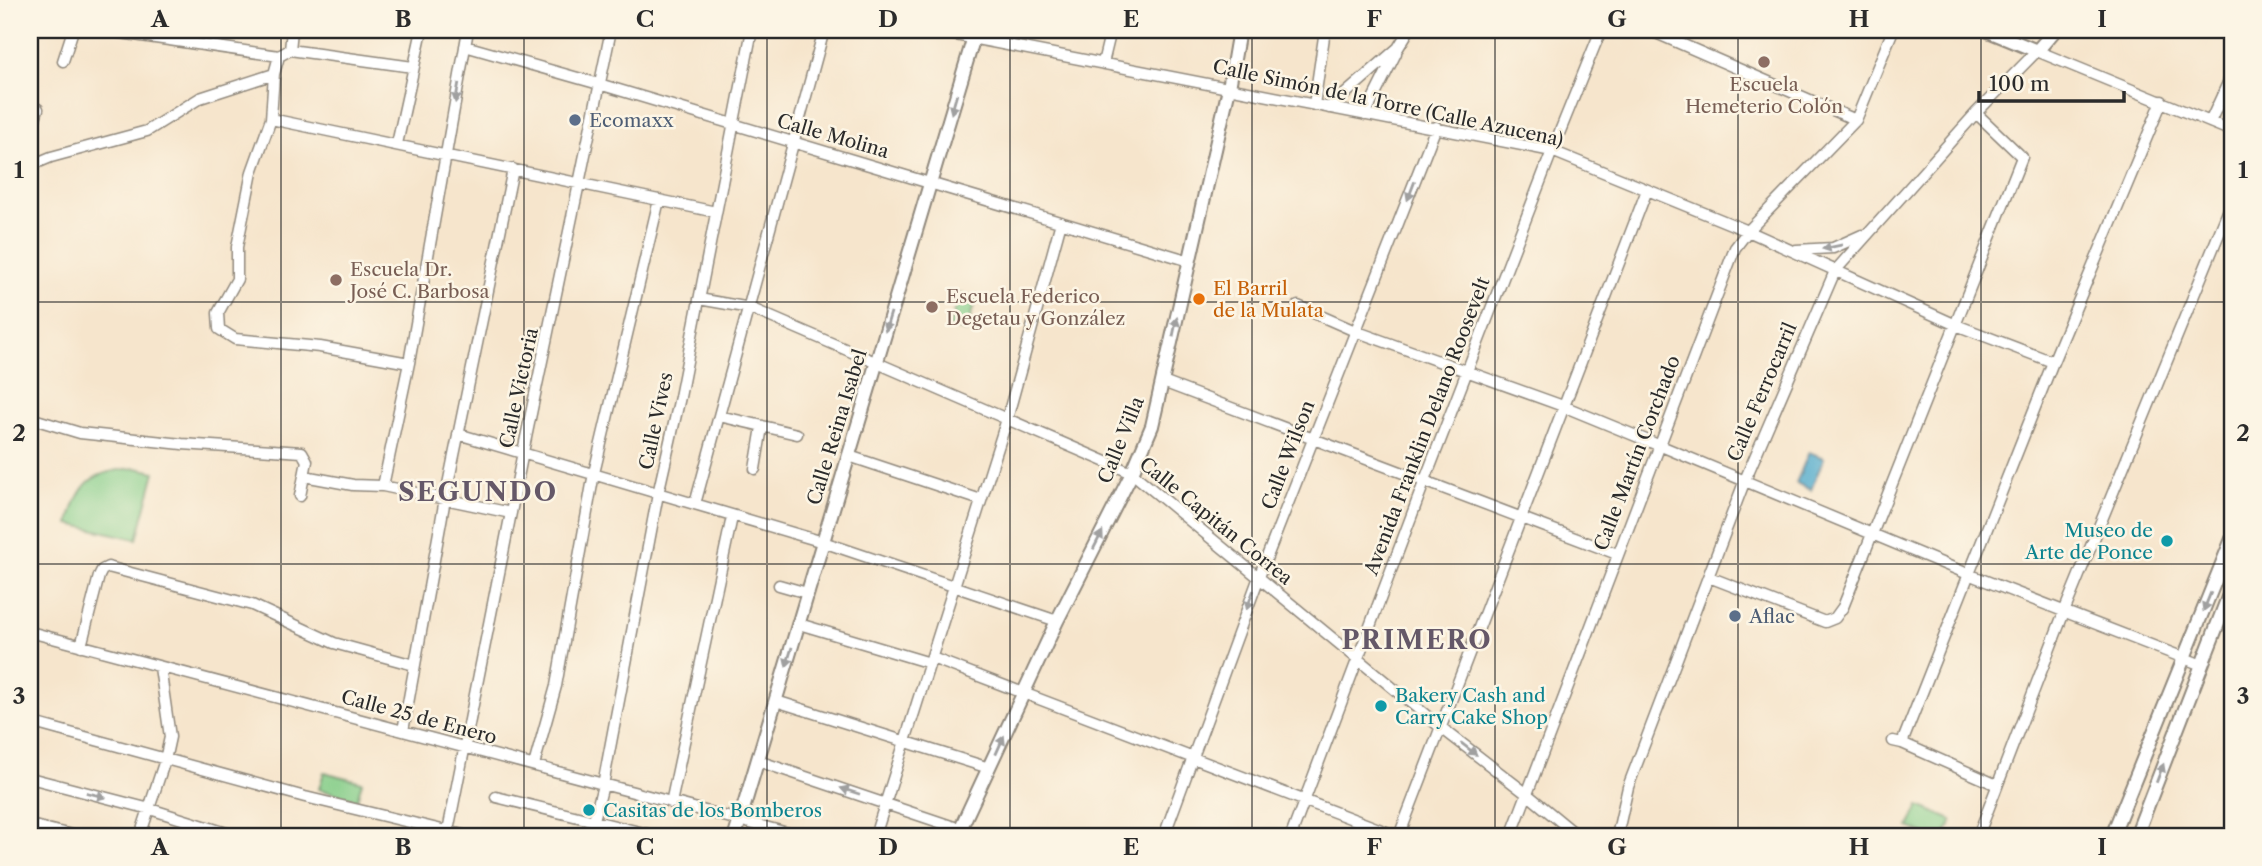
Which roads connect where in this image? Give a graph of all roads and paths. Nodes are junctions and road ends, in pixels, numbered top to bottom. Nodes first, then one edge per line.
1 (73, 30) edge
2 (100, 30) edge
3 (292, 30) edge
4 (422, 30) edge
5 (468, 30) edge
6 (611, 30) edge
7 (752, 30) edge
8 (824, 30) edge
9 (930, 30) edge
10 (1111, 30) edge
11 (1239, 30) edge
12 (1325, 30) edge
13 (1409, 30) edge
14 (1601, 30) edge
15 (1649, 30) edge
16 (1893, 30) edge
17 (1986, 30) edge
18 (2055, 30) edge
19 (169, 34) edge
20 (975, 34) edge
21 (465, 46) junction
22 (1398, 48) junction
23 (290, 50) junction
24 (2037, 51) junction
25 (279, 56) junction
26 (63, 61) dead end
27 (1103, 63) junction
28 (413, 67) junction
29 (274, 74) junction
30 (2232, 74) edge
31 (599, 84) junction
32 (1229, 88) junction
33 (2162, 101) junction
34 (1314, 104) junction
35 (1329, 108) junction
36 (38, 109) dead end
37 (1976, 113) junction
38 (1365, 115) junction
39 (271, 120) junction
40 (1856, 120) junction
41 (2210, 122) junction
42 (732, 124) junction
43 (1436, 127) junction
44 (2232, 131) edge
45 (793, 143) junction
46 (397, 144) junction
47 (1552, 151) junction
48 (447, 156) junction
49 (33, 166) edge
50 (513, 169) junction
51 (579, 182) junction
52 (931, 183) junction
53 (1647, 190) junction
54 (659, 200) junction
55 (2232, 202) edge
56 (716, 212) junction
57 (1061, 222) junction
58 (1748, 231) junction
59 (1869, 232) junction
60 (1791, 250) junction
61 (1190, 261) junction
62 (1835, 271) junction
63 (699, 299) junction
64 (1298, 306) dead end
65 (750, 308) junction
66 (1956, 325) junction
67 (1355, 331) junction
68 (876, 361) junction
69 (2053, 362) junction
70 (409, 363) junction
71 (1468, 370) junction
72 (1163, 382) junction
73 (1563, 406) junction
74 (719, 416) junction
75 (30, 418) edge
76 (1007, 419) junction
77 (762, 427) junction
78 (458, 434) junction
79 (797, 434) dead end
80 (1313, 438) junction
81 (1660, 445) junction
82 (523, 452) junction
83 (849, 456) junction
84 (755, 469) dead end
85 (594, 473) junction
86 (1132, 474) junction
87 (304, 476) junction
88 (1425, 480) junction
89 (1745, 480) junction
90 (383, 486) junction
91 (658, 494) junction
92 (300, 496) dead end
93 (445, 499) junction
94 (981, 500) junction
95 (695, 504) junction
96 (511, 513) junction
97 (732, 517) junction
98 (1521, 517) junction
99 (1871, 533) junction
100 (2232, 539) edge
101 (823, 542) junction
102 (1617, 554) junction
103 (1968, 574) junction
104 (1709, 577) junction
105 (1259, 578) junction
106 (779, 584) dead end
107 (955, 586) junction
108 (2232, 587) edge
109 (807, 593) junction
110 (2064, 612) junction
111 (1057, 621) junction
112 (799, 624) junction
113 (30, 632) edge
114 (80, 646) junction
115 (1357, 657) junction
116 (2184, 658) junction
117 (931, 660) junction
118 (414, 665) junction
119 (2202, 665) junction
120 (160, 667) junction
121 (1023, 694) junction
122 (776, 701) junction
123 (30, 722) edge
124 (1439, 726) junction
125 (403, 731) junction
126 (906, 740) junction
127 (464, 746) junction
128 (1194, 758) junction
129 (165, 760) junction
130 (758, 761) junction
131 (534, 765) junction
132 (989, 768) junction
133 (30, 778) edge
134 (603, 785) junction
135 (1997, 785) junction
136 (1527, 794) junction
137 (496, 797) dead end
138 (1305, 800) junction
139 (886, 802) junction
140 (671, 803) junction
141 (150, 809) junction
142 (594, 820) junction
143 (740, 820) junction
144 (30, 825) edge
145 (959, 833) edge
146 (448, 834) edge
147 (76, 836) edge
148 (140, 836) edge
149 (236, 836) edge
150 (467, 836) edge
151 (656, 836) edge
152 (735, 836) edge
153 (799, 836) edge
154 (875, 836) edge
155 (1164, 836) edge
156 (1291, 836) edge
157 (1398, 836) edge
158 (1511, 836) edge
159 (1578, 836) edge
160 (1617, 836) edge
161 (1978, 836) edge
162 (2112, 836) edge
163 (2136, 836) edge

1 - 26 street
2 - 19 street
3 - 23 street
4 - 28 street
5 - 21 street
6 - 31 street, Calle Victoria
7 - 42 street, Calle Vives
8 - 45 street
9 - 20 street, Calle Simón de la Torre (Calle Azucena)
10 - 27 street
11 - 32 main road, Calle Villa
12 - 34 street
13 - 22 street
14 - 47 street, Avenida Franklin Delano Roosevelt
15 - 40 street
16 - 40 street
17 - 24 main road
18 - 24 main road, Calle Ferrocarril
19 - 25 street
20 - 27 street, Calle Simón de la Torre (Calle Azucena)
20 -> 52 main road, Calle Reina Isabel
21 - 31 street, Calle Molina
21 -> 48 street
22 - 35 street
22 - 38 street
23 - 25 street
23 - 28 street
24 - 33 street
24 - 37 street, Calle Ferrocarril
25 - 29 street
27 - 32 street, Calle Simón de la Torre (Calle Azucena)
28 - 46 street
29 - 39 street
29 - 49 street
30 - 41 street
31 - 42 street, Calle Molina
31 - 51 street, Calle Victoria
32 - 34 street, Calle Simón de la Torre (Calle Azucena)
32 - 61 main road, Calle Villa
33 - 41 street
33 - 69 street
34 - 35 street, Calle Simón de la Torre (Calle Azucena)
35 - 38 street, Calle Simón de la Torre (Calle Azucena)
36 - 49 street
37 - 59 street, Calle Ferrocarril
37 - 66 street
38 - 43 street, Calle Simón de la Torre (Calle Azucena)
39 - 46 street
39 - 70 street
40 - 58 street, Calle Martín Corchado
41 - 44 street
42 - 45 street, Calle Molina
42 - 56 street, Calle Vives
43 - 47 street, Calle Simón de la Torre (Calle Azucena)
43 -> 67 street, Calle Wilson
45 - 52 street, Calle Molina
45 - 65 street
46 - 48 street
47 - 53 street, Calle Simón de la Torre (Calle Azucena)
47 - 71 street, Avenida Franklin Delano Roosevelt
48 - 50 street
48 - 70 street
50 - 51 street
50 - 78 street
51 - 54 street
51 - 82 street, Calle Victoria
52 - 57 street, Calle Molina
52 -> 68 main road, Calle Reina Isabel
53 - 58 street, Calle Simón de la Torre (Calle Azucena)
53 - 73 street
54 - 56 street
54 - 85 street
55 - 110 street
56 - 63 street, Calle Vives
57 - 61 street, Calle Molina
57 - 76 street
58 - 60 street, Calle Simón de la Torre (Calle Azucena)
58 - 81 street, Calle Martín Corchado
59 -> 60 street
59 - 62 street, Calle Ferrocarril
60 - 62 street, Calle Simón de la Torre (Calle Azucena)
72 -> 61 main road, Calle Villa
62 - 66 street, Calle Simón de la Torre (Calle Azucena)
62 - 89 street, Calle Ferrocarril
63 - 65 street, Calle Capitán Correa
63 - 91 street, Calle Vives
64 - 67 street
65 - 68 street, Calle Capitán Correa
65 - 74 street
66 - 69 street, Calle Simón de la Torre (Calle Azucena)
66 - 99 street
67 - 71 street
67 - 80 street, Calle Wilson
68 - 76 street, Calle Capitán Correa
68 - 83 main road, Calle Reina Isabel
69 - 103 street
70 - 90 street
71 - 73 street
71 - 88 street, Avenida Franklin Delano Roosevelt
72 - 80 street
72 - 86 main road, Calle Villa
73 - 81 street
73 - 98 street
74 - 77 street
74 - 95 street
75 - 87 street
76 - 86 street, Calle Capitán Correa
76 - 94 street
77 - 79 street
77 - 84 street
78 - 82 street
78 - 93 street
80 - 88 street
80 - 105 street, Calle Wilson
81 - 89 street
81 - 102 street, Calle Martín Corchado
82 - 85 street
82 - 96 street, Calle Victoria
83 - 94 street
83 - 101 main road, Calle Reina Isabel
85 - 91 street
85 - 131 street
86 - 105 street, Calle Capitán Correa
111 -> 86 main road, Calle Villa
87 - 90 street
87 - 92 street
88 - 98 street
88 - 115 street, Avenida Franklin Delano Roosevelt
89 - 99 street
89 - 104 street, Calle Ferrocarril
90 - 93 street
91 - 95 street
91 - 134 street, Calle Vives
93 - 96 street
93 - 118 street
94 - 107 street
95 - 97 street
96 - 127 street, Calle Victoria
97 - 101 street
97 - 140 street
98 - 102 street
98 - 124 street
99 - 103 street
99 - 104 street
100 -> 116 main road
101 - 107 street
101 - 109 main road, Calle Reina Isabel
102 - 136 street, Calle Martín Corchado
103 - 110 street
103 - 135 street
104 - 160 street, Calle Ferrocarril
105 - 115 street, Calle Capitán Correa
105 -> 128 street, Calle Wilson
106 - 109 street
107 - 111 street
107 - 117 street
108 - 119 main road
109 - 112 main road, Calle Reina Isabel
110 - 116 street
110 - 135 street
111 - 121 main road, Calle Villa
112 - 117 street
112 -> 122 main road, Calle Reina Isabel
113 - 114 street, Calle 25 de Enero
114 - 118 street
114 - 120 street, Calle 25 de Enero
115 - 124 street, Calle Capitán Correa
115 - 138 street, Avenida Franklin Delano Roosevelt
116 - 119 street
116 - 162 main road
117 - 121 street
117 - 126 street
118 - 125 street
163 -> 119 main road
120 - 125 street, Calle 25 de Enero
120 - 129 street
121 - 128 street
132 -> 121 main road, Calle Villa
122 - 126 street
122 - 130 main road, Calle Reina Isabel
123 - 129 street
124 -> 136 street, Calle Capitán Correa
124 - 157 street
125 - 127 street, Calle 25 de Enero
126 - 132 street
126 - 139 street
127 - 131 street, Calle 25 de Enero
127 - 146 street, Calle Victoria
128 - 138 street
128 - 155 street, Calle Wilson
129 - 141 street
129 - 146 street
139 -> 130 street
130 - 143 main road, Calle Reina Isabel
131 - 134 street, Calle 25 de Enero
132 - 145 main road, Calle Villa
133 -> 141 street
134 - 140 street, Calle 25 de Enero
134 - 142 street, Calle Vives
135 - 161 street
136 - 158 street, Calle Martín Corchado
136 - 159 street, Calle Capitán Correa
137 - 142 street
138 - 156 street, Avenida Franklin Delano Roosevelt
138 - 157 street
139 - 145 street
139 - 154 street
140 - 143 street, Calle 25 de Enero
141 - 148 street
141 - 149 street
142 - 151 street
143 - 152 main road, Calle Reina Isabel
143 - 153 street, Calle 25 de Enero
144 - 147 street
146 - 150 street

